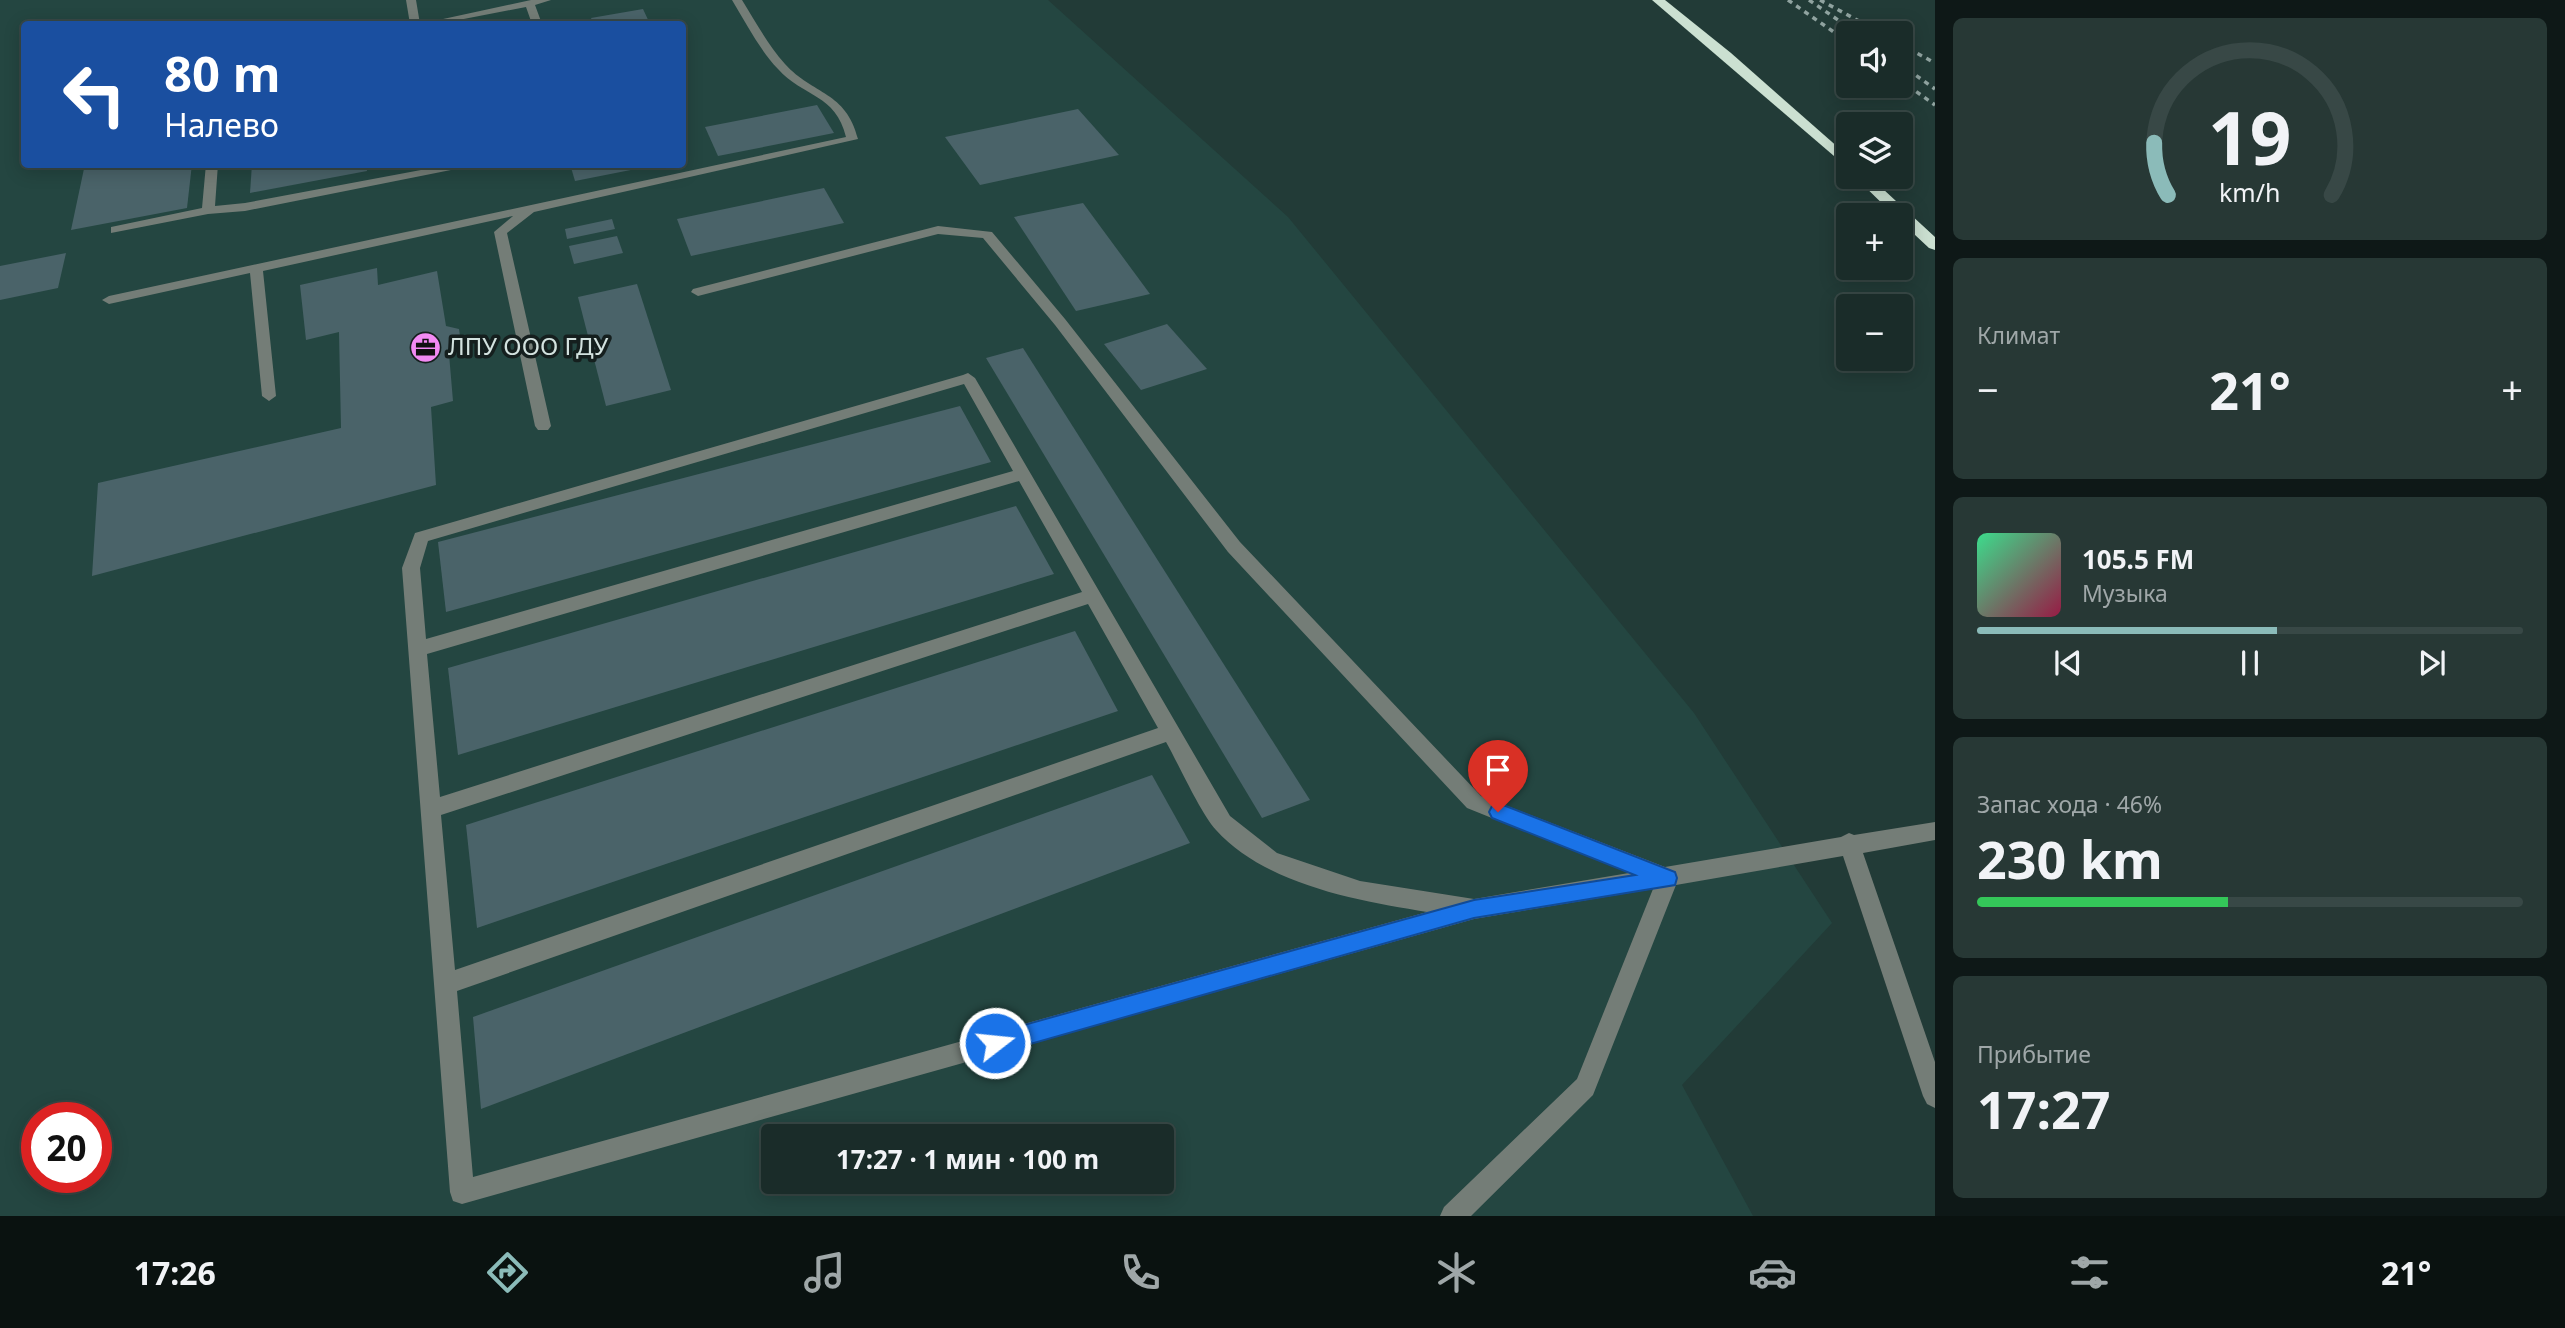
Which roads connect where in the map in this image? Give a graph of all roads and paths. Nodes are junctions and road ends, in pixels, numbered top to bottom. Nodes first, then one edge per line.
1 (411, 0) edge
2 (546, 0) edge
3 (737, 0) edge
4 (1658, 0) edge
5 (530, 5) junction
6 (414, 21) edge
7 (442, 21) edge
8 (536, 21) edge
9 (1836, 153) edge
10 (212, 168) edge
11 (384, 168) edge
12 (454, 168) edge
13 (385, 181) junction
14 (1875, 189) edge
15 (530, 209) junction
16 (208, 210) junction
17 (116, 230) dead end
18 (1935, 245) edge
19 (256, 268) junction
20 (698, 292) dead end
21 (109, 300) dead end
22 (269, 396) dead end
23 (543, 426) dead end
24 (1023, 474) junction
25 (1092, 596) junction
26 (418, 649) junction
27 (1170, 732) junction
28 (431, 809) junction
29 (1935, 831) edge
30 (1849, 843) junction
31 (1668, 878) junction
32 (1474, 909) junction
33 (445, 984) junction
34 (1935, 1096) edge
35 (1453, 1216) edge

1 - 6 lane
2 - 5 lane
3 - 15 lane
4 - 9 highway
5 - 7 lane
5 - 8 lane
10 - 16 lane
11 - 13 lane
12 - 13 lane
13 - 16 lane
14 - 18 highway
15 - 19 lane
15 - 23 lane
16 - 17 lane
19 - 21 lane
19 - 22 lane
20 - 31 lane
24 - 25 lane
24 - 26 lane
24 - 26 lane
25 - 27 lane
25 - 28 lane
26 - 28 lane
27 - 32 lane
27 - 33 lane
28 - 33 lane
29 - 30 lane
30 - 31 lane
30 - 34 lane
31 - 32 lane
31 - 35 lane
32 - 33 lane

